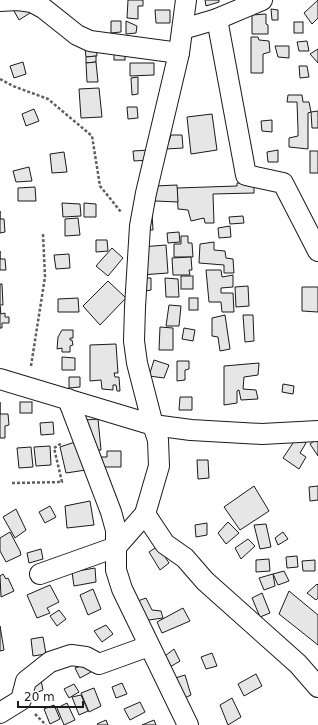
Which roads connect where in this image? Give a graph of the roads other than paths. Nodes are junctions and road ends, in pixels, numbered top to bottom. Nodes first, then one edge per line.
1 (186, 0) edge
2 (262, 0) edge
3 (0, 1) edge
4 (217, 19) junction
5 (182, 29) junction
6 (179, 53) junction
7 (318, 251) edge
8 (0, 379) edge
9 (68, 400) junction
10 (153, 425) junction
11 (318, 431) edge
12 (145, 514) junction
13 (116, 547) junction
14 (40, 574) dead end
15 (149, 646) junction
16 (318, 687) edge
17 (0, 713) edge
18 (188, 725) edge

1 - 5 street
2 - 4 street
3 - 6 street
4 - 5 street
4 - 7 street
5 - 6 street
6 - 10 street
8 - 9 street
9 - 10 street
9 - 13 street
10 - 11 street
10 - 12 street
12 - 13 street
12 - 16 street
13 - 14 street
13 - 15 street
15 - 17 street
15 - 18 street

